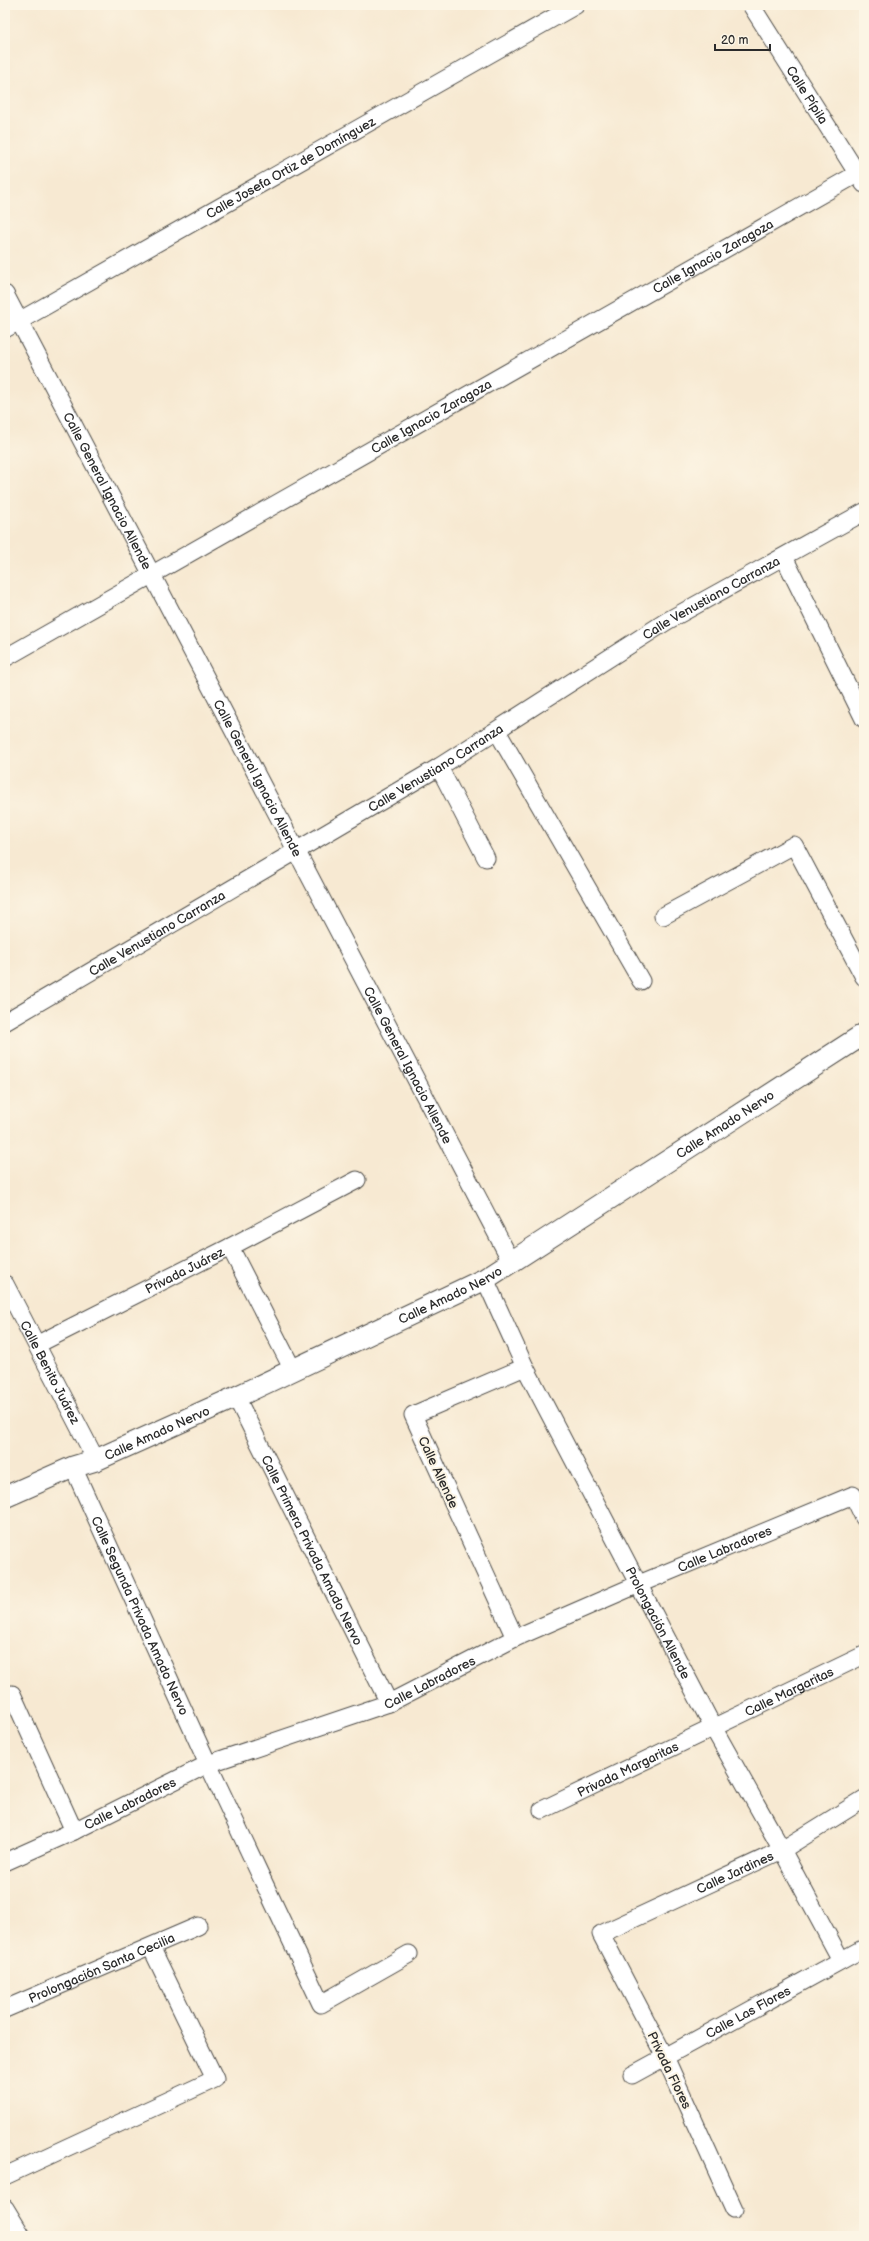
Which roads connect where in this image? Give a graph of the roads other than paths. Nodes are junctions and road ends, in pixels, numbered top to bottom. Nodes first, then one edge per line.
1 (576, 5) edge
2 (751, 5) edge
3 (861, 179) edge
4 (5, 294) edge
5 (12, 326) edge
6 (864, 512) edge
7 (784, 558) junction
8 (151, 574) junction
9 (5, 658) edge
10 (864, 719) edge
11 (497, 731) junction
12 (439, 767) junction
13 (296, 851) junction
14 (486, 858) dead end
15 (663, 916) dead end
16 (864, 977) edge
17 (641, 981) dead end
18 (5, 1022) edge
19 (864, 1034) edge
20 (356, 1180) dead end
21 (230, 1247) junction
22 (511, 1261) junction
23 (485, 1279) junction
24 (5, 1284) edge
25 (38, 1344) junction
26 (525, 1367) junction
27 (293, 1370) junction
28 (236, 1397) junction
29 (96, 1460) junction
30 (73, 1467) junction
31 (5, 1497) edge
32 (864, 1518) edge
33 (639, 1584) junction
34 (515, 1638) junction
35 (864, 1655) edge
36 (12, 1694) dead end
37 (389, 1703) junction
38 (714, 1729) junction
39 (208, 1764) junction
40 (864, 1799) edge
41 (542, 1810) dead end
42 (74, 1831) junction
43 (782, 1850) junction
44 (5, 1862) edge
45 (198, 1926) dead end
46 (601, 1934) joint
47 (151, 1947) junction
48 (864, 1948) edge
49 (409, 1954) dead end
50 (841, 1960) junction
51 (5, 2009) edge
52 (665, 2057) junction
53 (632, 2075) dead end
54 (5, 2176) edge
55 (5, 2208) edge
56 (734, 2209) dead end
57 (22, 2236) edge

1 - 5 street, Calle Josefa Ortiz de Domínguez
2 - 3 street, Calle Pípila
3 - 8 street, Calle Ignacio Zaragoza
4 - 5 street, Calle General Ignacio Allende
5 - 8 street, Calle General Ignacio Allende
6 - 7 street, Calle Venustiano Carranza
7 - 10 street
7 - 11 street, Calle Venustiano Carranza
8 - 9 street, Calle Ignacio Zaragoza
8 - 13 street, Calle General Ignacio Allende
11 - 12 street, Calle Venustiano Carranza
11 - 17 street
12 - 13 street, Calle Venustiano Carranza
12 - 14 street
13 - 18 street, Calle Venustiano Carranza
13 - 22 street, Calle General Ignacio Allende
15 - 16 street
19 - 22 street, Calle Amado Nervo
20 - 21 street
21 - 25 street, Privada Juárez
21 - 27 street, Privada Juárez
22 - 23 street, Calle Amado Nervo
23 - 26 street, Prolongación Allende
23 - 27 street, Calle Amado Nervo
24 - 25 street, Calle Benito Juárez
25 - 29 street, Calle Benito Juárez
26 - 33 street, Prolongación Allende
26 - 34 street, Calle Allende
27 - 28 street, Calle Amado Nervo
28 - 29 street, Calle Amado Nervo
28 - 37 street, Calle Primera Privada Amado Nervo
29 - 30 street, Calle Amado Nervo
30 - 31 street, Calle Amado Nervo
30 - 39 street, Calle Segunda Privada Amado Nervo
32 - 33 street, Calle Labradores
33 - 34 street, Calle Labradores
33 - 38 street, Prolongación Allende
34 - 37 street, Calle Labradores
35 - 38 street, Calle Margaritas
36 - 42 street
37 - 39 street, Calle Labradores
38 - 41 street, Privada Margaritas
38 - 43 street, Prolongación Allende
39 - 42 street, Calle Labradores
39 - 49 street, Calle Segunda Privada Amado Nervo
40 - 43 street, Calle Jardines
42 - 44 street, Calle Labradores
43 - 46 street, Calle Jardines
43 - 50 street, Prolongación Allende
45 - 47 street, Prolongación Santa Cecilia
46 - 52 street, Privada Flores
47 - 51 street, Prolongación Santa Cecilia
47 - 54 street
48 - 50 street, Calle Las Flores
50 - 52 street, Calle Las Flores
52 - 53 street, Calle Las Flores
52 - 56 street, Privada Flores
55 - 57 street

